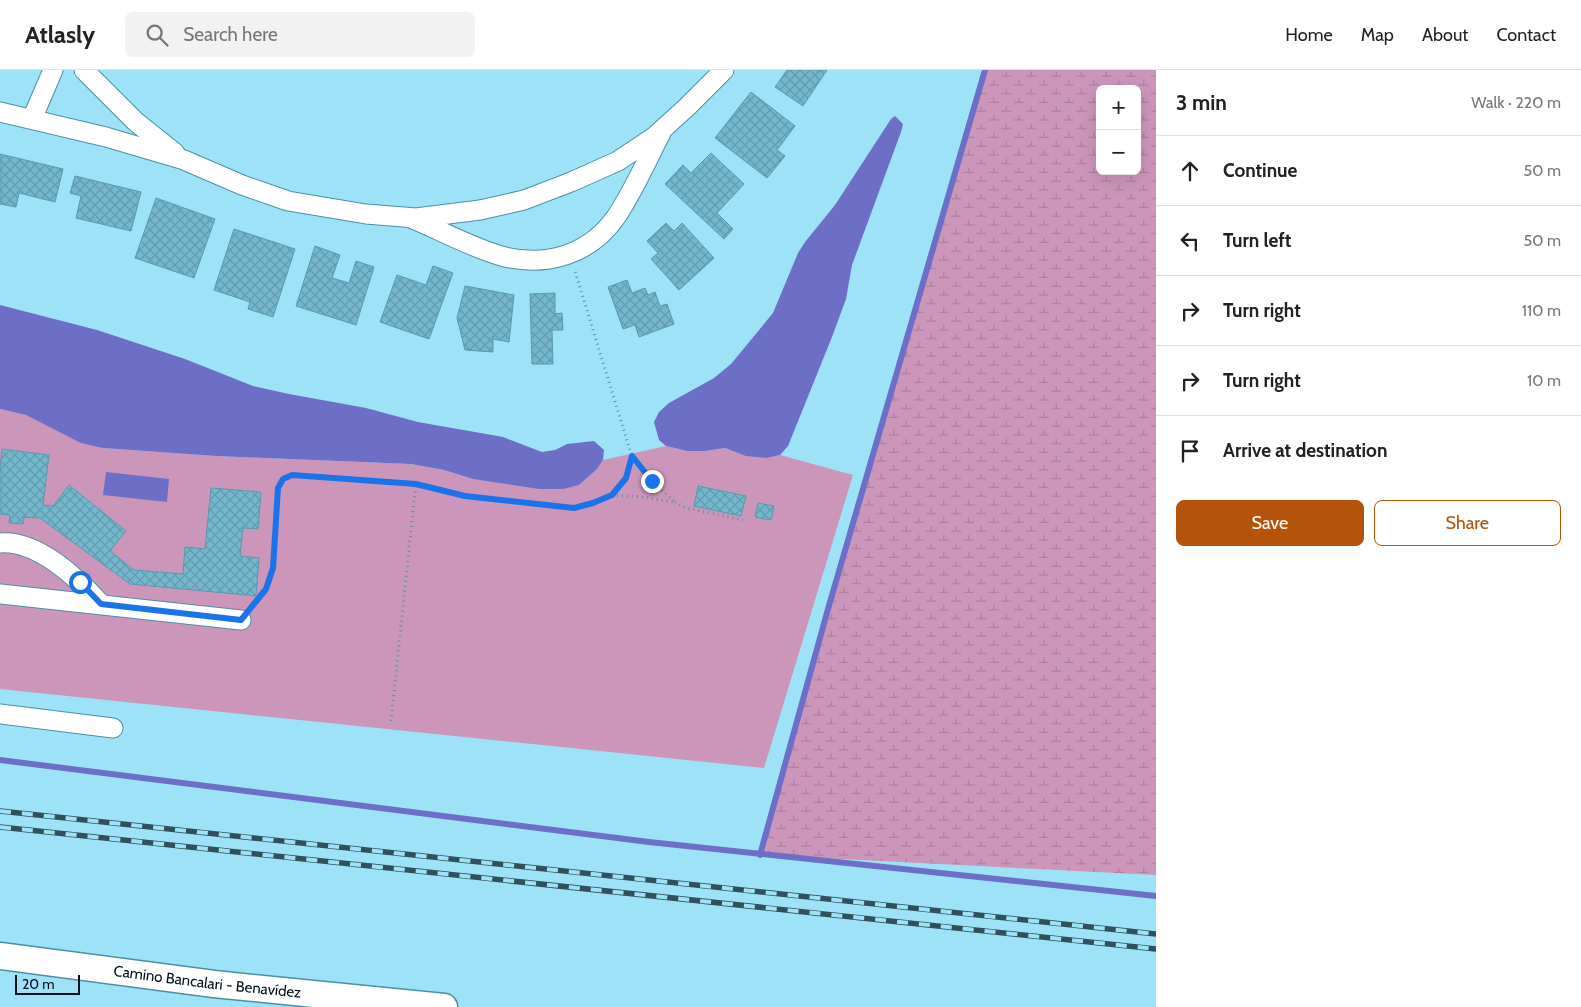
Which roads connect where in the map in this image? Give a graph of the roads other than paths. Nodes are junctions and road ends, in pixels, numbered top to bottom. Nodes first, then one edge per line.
1 (53, 70) edge
2 (84, 70) edge
3 (724, 70) edge
4 (0, 112) edge
5 (32, 119) junction
6 (664, 128) junction
7 (184, 160) junction
8 (410, 217) junction
9 (0, 543) edge
10 (0, 594) edge
11 (101, 604) junction
12 (241, 620) road end
13 (0, 714) edge
14 (113, 728) dead end
15 (0, 956) edge
16 (444, 1007) edge

1 - 5 street
2 - 7 street
3 - 6 street
4 - 5 street
5 - 7 street
6 - 8 street
6 - 8 street
7 - 8 street
9 - 11 street
10 - 11 street
11 - 12 street
13 - 14 street
15 - 16 main road, Camino Bancalari - Benavídez

